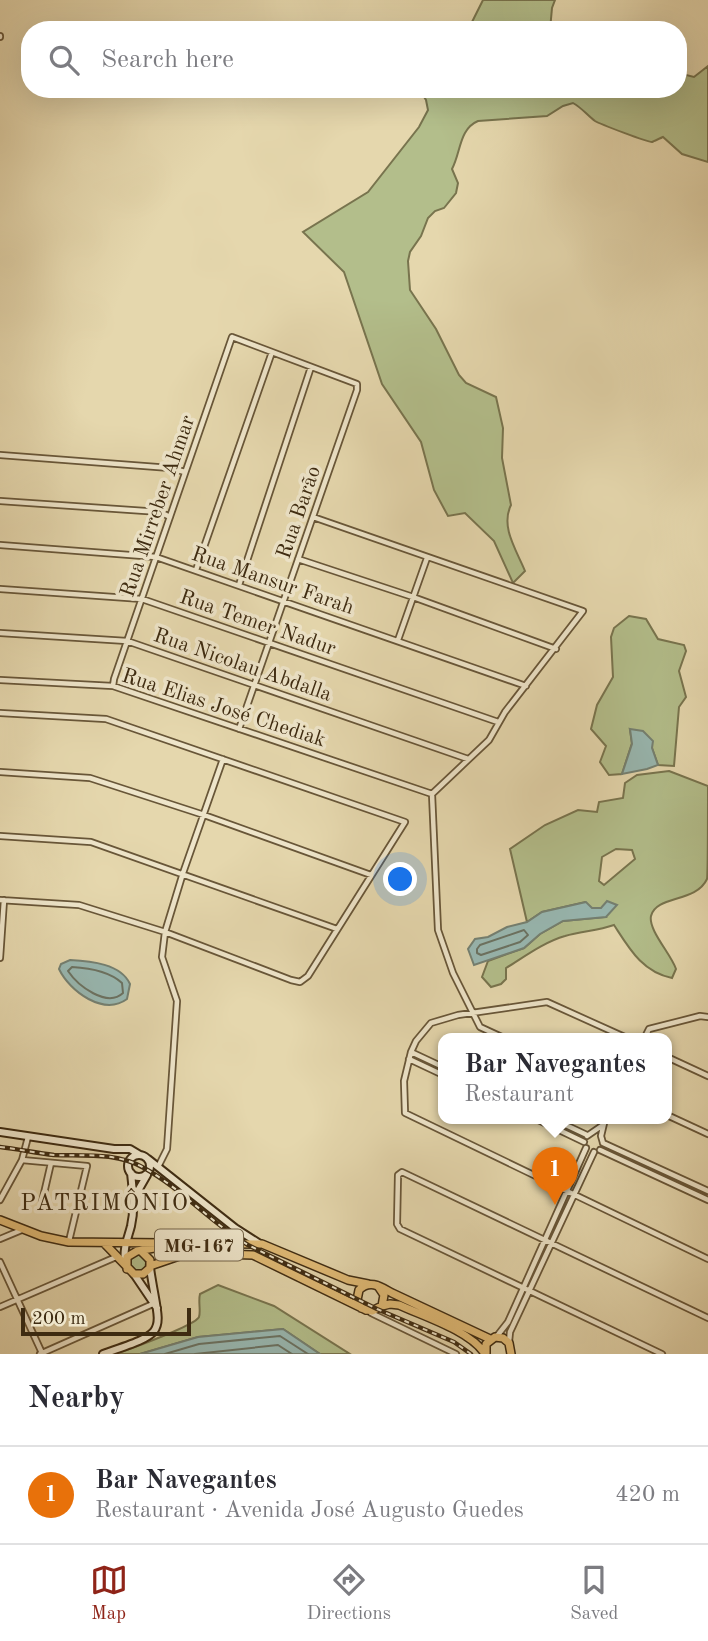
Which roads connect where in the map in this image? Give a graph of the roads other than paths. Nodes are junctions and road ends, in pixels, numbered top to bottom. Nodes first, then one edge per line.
1 (272, 352) junction
2 (311, 367) junction
3 (0, 455) edge
4 (185, 472) junction
5 (0, 501) edge
6 (170, 517) junction
7 (313, 517) junction
8 (0, 545) edge
9 (156, 557) junction
10 (427, 558) junction
11 (298, 559) junction
12 (196, 570) junction
13 (239, 585) junction
14 (0, 589) edge
15 (413, 597) junction
16 (142, 599) junction
17 (284, 601) junction
18 (0, 634) edge
19 (398, 639) junction
20 (127, 641) junction
21 (269, 642) junction
22 (556, 649) junction
23 (0, 680) edge
24 (255, 685) junction
25 (113, 686) junction
26 (526, 686) junction
27 (0, 713) edge
28 (498, 723) junction
29 (239, 729) junction
30 (223, 759) junction
31 (468, 759) junction
32 (0, 772) edge
33 (432, 794) junction
34 (204, 815) junction
35 (0, 836) edge
36 (183, 873) junction
37 (370, 875) junction
38 (2, 900) edge
39 (337, 929) junction
40 (165, 932) junction
41 (0, 958) edge
42 (473, 1014) junction
43 (706, 1017) edge
44 (493, 1033) edge
45 (616, 1033) edge
46 (647, 1033) edge
47 (411, 1052) junction
48 (409, 1059) junction
49 (672, 1059) edge
50 (438, 1065) edge
51 (438, 1073) edge
52 (708, 1076) edge
53 (672, 1117) edge
54 (546, 1124) edge
55 (564, 1124) edge
56 (602, 1124) edge
57 (604, 1124) edge
58 (0, 1132) edge
59 (593, 1133) junction
60 (708, 1134) edge
61 (587, 1135) junction
62 (601, 1136) junction
63 (28, 1137) junction
64 (603, 1143) junction
65 (585, 1145) junction
66 (114, 1149) junction
67 (597, 1151) junction
68 (140, 1155) junction
69 (148, 1159) junction
70 (22, 1160) junction
71 (51, 1163) junction
72 (159, 1165) junction
73 (130, 1170) junction
74 (149, 1172) junction
75 (708, 1191) edge
76 (568, 1192) junction
77 (575, 1195) junction
78 (134, 1198) junction
79 (0, 1200) edge
80 (708, 1200) edge
81 (42, 1202) dead end
82 (0, 1220) edge
83 (131, 1226) junction
84 (24, 1229) junction
85 (0, 1239) edge
86 (545, 1240) junction
87 (69, 1242) junction
88 (551, 1243) junction
89 (105, 1244) junction
90 (126, 1244) junction
91 (136, 1244) junction
92 (262, 1244) junction
93 (171, 1245) junction
94 (142, 1252) junction
95 (116, 1257) junction
96 (708, 1259) edge
97 (0, 1262) edge
98 (150, 1267) junction
99 (129, 1269) junction
100 (368, 1284) junction
101 (378, 1286) junction
102 (523, 1288) junction
103 (529, 1291) junction
104 (19, 1299) junction
105 (156, 1306) junction
106 (382, 1306) junction
107 (0, 1307) edge
108 (366, 1310) junction
109 (708, 1318) edge
110 (493, 1338) junction
111 (510, 1349) edge
112 (41, 1354) edge
113 (103, 1354) edge
114 (456, 1354) edge
115 (485, 1354) edge
116 (520, 1354) edge
117 (662, 1354) edge

1 - 2 street
1 - 4 street, Rua Mirreber Ahmar
1 - 12 street
2 - 7 street, Rua Barão
2 - 13 street
3 - 4 street
4 - 6 street, Rua Mirreber Ahmar
5 - 6 street
6 - 9 street, Rua Mirreber Ahmar
7 - 10 street
7 - 11 street, Rua Barão
8 - 9 street, Rua Mansur Farah
9 - 12 street, Rua Mansur Farah
9 - 16 street, Rua Mirreber Ahmar
10 - 15 street
10 - 22 street
11 - 15 street
11 - 17 street, Rua Barão
12 - 13 street, Rua Mansur Farah
13 - 17 street, Rua Mansur Farah
14 - 16 street, Rua Temer Nadur
15 - 19 street
15 - 22 street
16 - 20 street, Rua Mirreber Ahmar
16 - 21 street, Rua Temer Nadur
17 - 19 street, Rua Mansur Farah
17 - 21 street, Rua Barão
18 - 20 street, Rua Nicolau Abdalla
19 - 26 street, Rua Mansur Farah
20 - 24 street, Rua Nicolau Abdalla
20 - 25 street, Rua Mirreber Ahmar
21 - 24 street, Rua Barão
21 - 28 street, Rua Temer Nadur
22 - 26 street
23 - 25 street, Rua Elias José Chediak
24 - 29 street, Rua Barão
24 - 31 street, Rua Nicolau Abdalla
25 - 29 street, Rua Elias José Chediak
26 - 28 street
27 - 30 street
28 - 31 street
29 - 33 street, Rua Elias José Chediak
30 - 34 street
30 - 37 street
31 - 33 street
32 - 34 street
33 - 42 street
34 - 36 street
34 - 37 street
35 - 36 street
36 - 39 street
36 - 40 street
37 - 39 street
38 - 40 street
38 - 41 street
39 - 40 street
40 - 72 street
42 - 44 street
42 - 45 street
42 - 47 street
43 - 46 street
47 - 48 street
47 - 50 street
48 - 51 street
48 - 76 street
49 - 52 street
53 - 60 street
54 - 65 street
55 - 61 street
56 - 59 street
57 - 62 street
58 - 63 street
59 - 61 street
59 - 62 street
61 - 65 street
62 - 64 street
63 - 66 street
63 - 70 street
64 - 67 street
64 - 75 street
65 - 67 street
65 - 76 street
66 - 68 street
66 - 73 street
67 - 77 street
67 - 80 street
68 - 69 street
68 - 73 street
69 - 72 street
69 - 74 street
70 - 71 street
70 - 79 street
71 - 81 street
71 - 87 street
72 - 74 street
72 - 92 street
73 - 74 street
73 - 78 street
74 - 78 street
76 - 77 street
76 - 86 street
77 - 88 street
77 - 96 street
78 - 83 street
82 - 84 main road, MG-167
83 - 90 street
83 - 91 street
84 - 85 street
84 - 87 main road, MG-167
86 - 88 street
86 - 102 street
86 - 102 street
87 - 89 main road, MG-167
88 - 103 street
88 - 109 street
89 - 90 main road, MG-167
89 - 95 main road
90 - 91 main road, MG-167
90 - 99 street
91 - 93 main road, MG-167
91 - 94 street
92 - 93 main road, MG-167
92 - 100 main road, MG-167
93 - 94 main road, MG-167
94 - 98 main road, MG-167
94 - 99 main road, MG-167
95 - 99 main road
95 - 104 street
97 - 104 street
98 - 99 main road, MG-167
98 - 105 street
98 - 108 main road
99 - 105 street
100 - 101 main road, MG-167
100 - 108 main road
101 - 106 main road
101 - 110 main road, MG-167
102 - 103 street
102 - 110 street
103 - 111 street
103 - 117 street
104 - 107 street
104 - 112 street
105 - 112 street
105 - 113 street
106 - 108 main road
106 - 115 main road
108 - 114 street
110 - 111 main road
110 - 115 main road
111 - 116 main road

